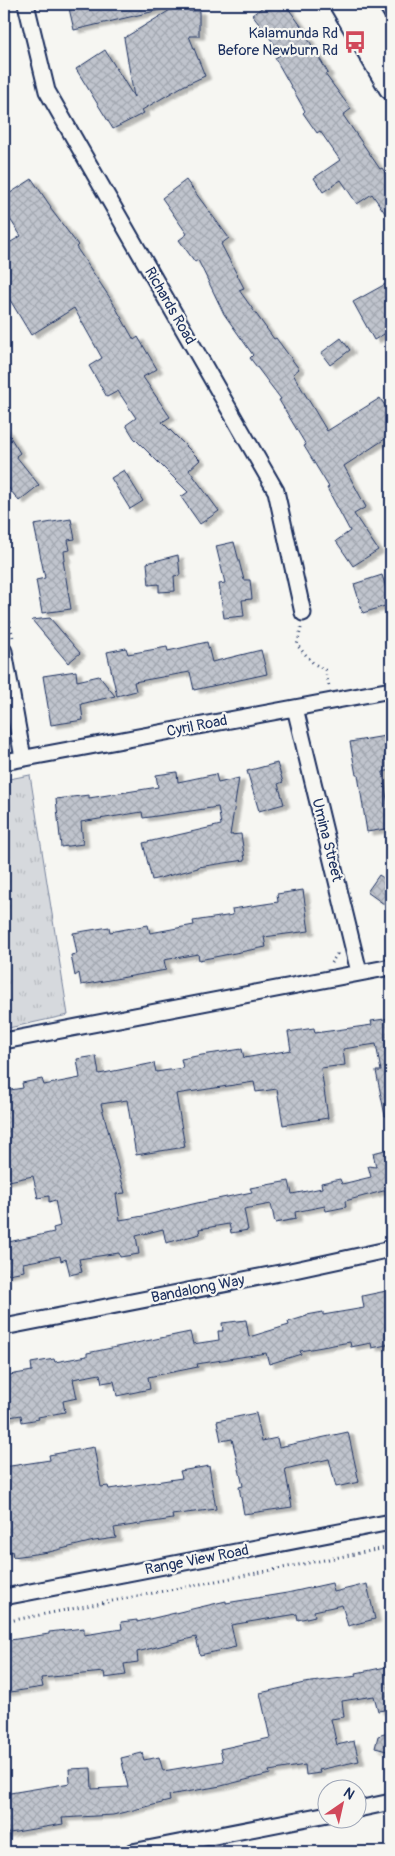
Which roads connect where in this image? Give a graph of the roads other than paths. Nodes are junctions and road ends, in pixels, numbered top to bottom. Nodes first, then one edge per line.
1 (26, 4) edge
2 (342, 4) edge
3 (361, 4) edge
4 (391, 53) edge
5 (391, 87) edge
6 (304, 612) road end
7 (4, 651) edge
8 (391, 690) edge
9 (295, 708) junction
10 (23, 758) junction
11 (4, 762) edge
12 (391, 967) edge
13 (359, 972) junction
14 (4, 1041) edge
15 (391, 1249) edge
16 (4, 1327) edge
17 (391, 1522) edge
18 (4, 1597) edge
19 (391, 1802) edge
20 (368, 1806) edge
21 (318, 1816) edge
22 (132, 1852) edge

1 - 6 street, Richards Road
2 - 5 main road
3 - 4 main road
7 - 10 street
8 - 9 street, Cyril Road
9 - 10 street, Cyril Road
9 - 13 street, Umina Street
10 - 11 street, Cyril Road
12 - 13 street
13 - 14 street
15 - 16 street, Bandalong Way
17 - 18 street, Range View Road
19 - 20 street
21 - 22 street

